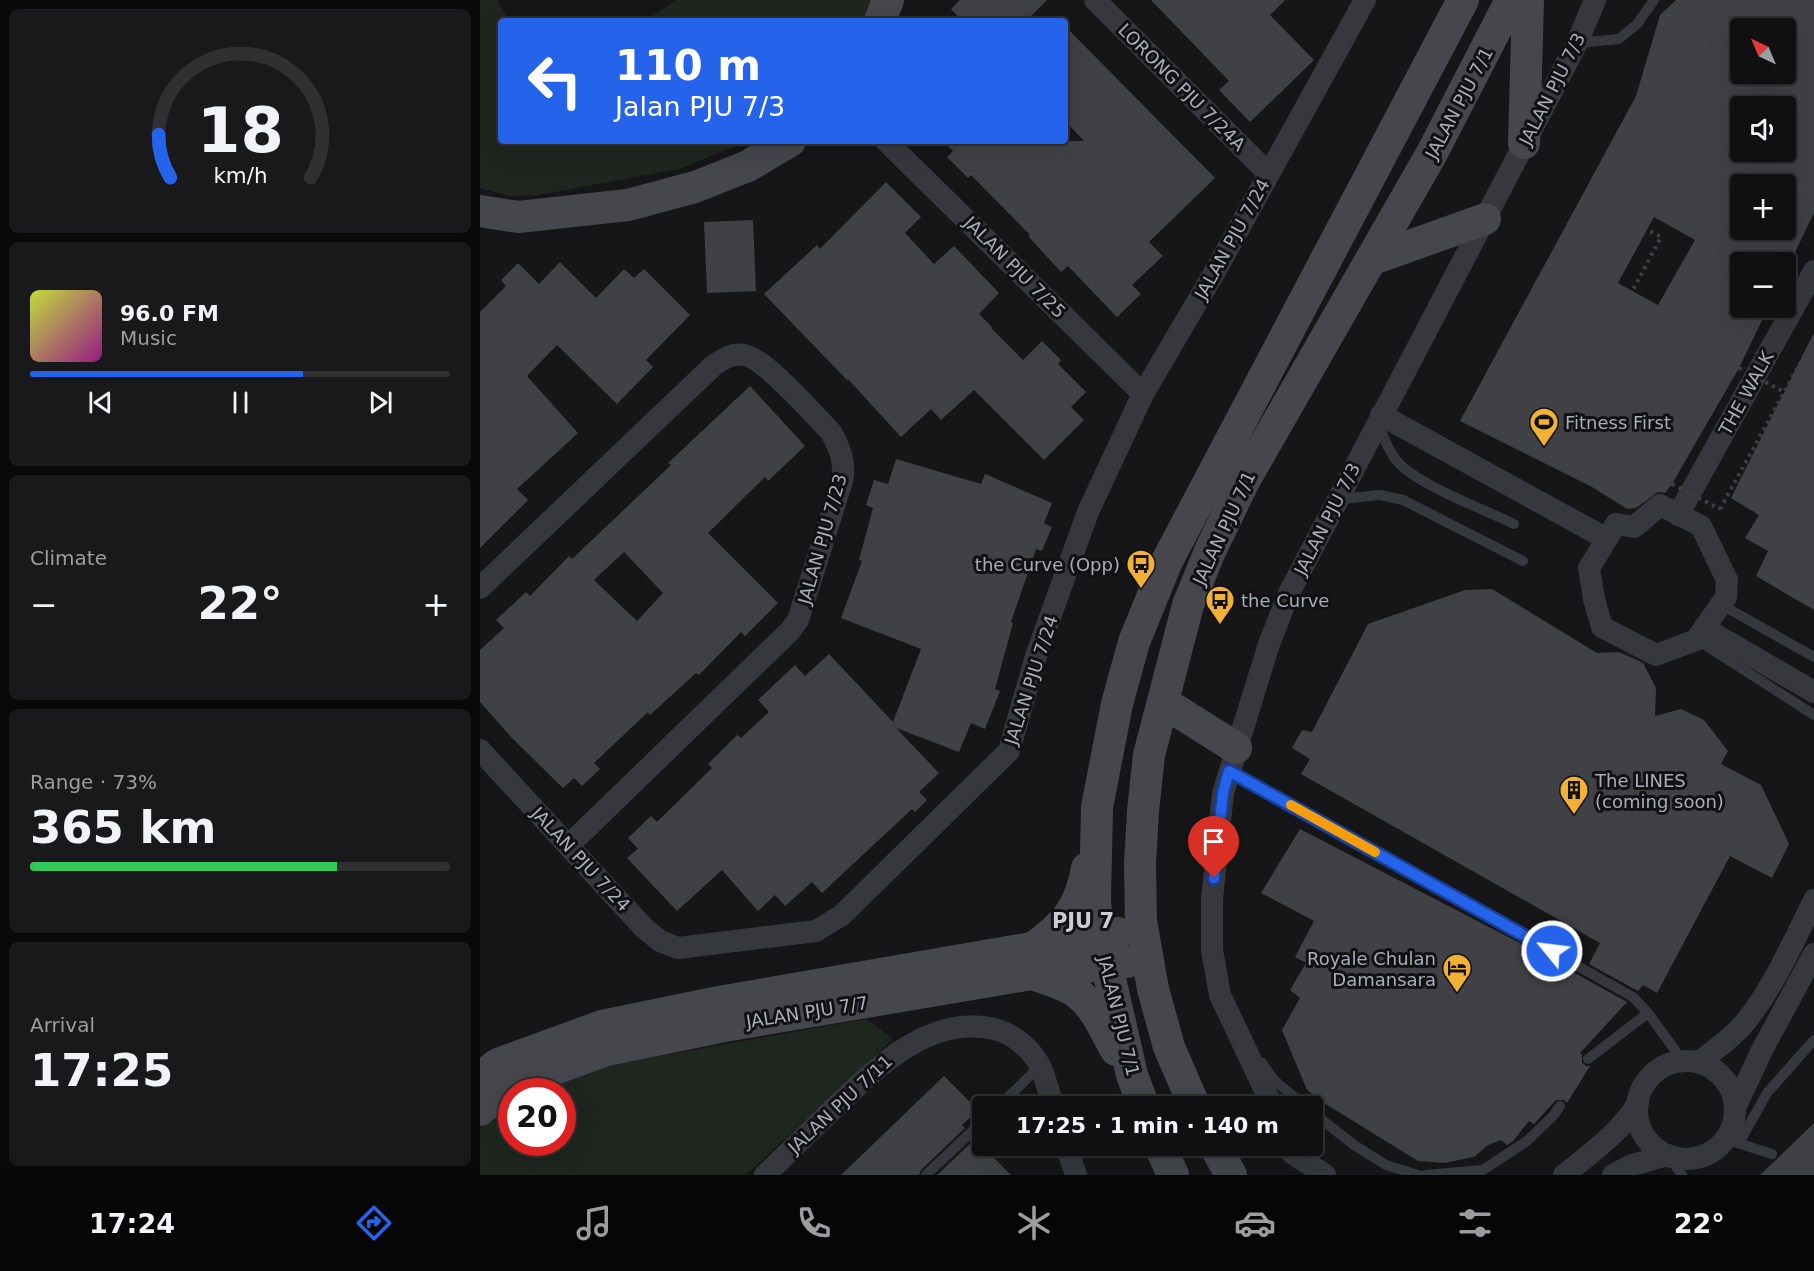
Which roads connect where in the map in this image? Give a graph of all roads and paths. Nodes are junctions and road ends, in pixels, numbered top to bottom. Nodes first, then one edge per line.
1 (888, 0) edge
2 (1095, 0) edge
3 (1365, 0) edge
4 (1463, 0) edge
5 (1511, 0) edge
6 (1528, 0) edge
7 (1595, 0) edge
8 (1654, 0) edge
9 (1724, 0) edge
10 (881, 18) edge
11 (1577, 43) junction
12 (1524, 143) junction
13 (785, 144) edge
14 (889, 144) edge
15 (1269, 174) junction
16 (1814, 195) edge
17 (480, 211) edge
18 (1485, 219) junction
19 (1785, 252) edge
20 (1373, 259) junction
21 (1814, 271) edge
22 (1751, 318) edge
23 (1814, 338) edge
24 (1784, 393) junction
25 (1143, 394) junction
26 (1379, 418) junction
27 (1336, 499) junction
28 (1678, 515) junction
29 (1515, 524) dead end
30 (1607, 539) junction
31 (1523, 561) dead end
32 (480, 588) edge
33 (1727, 608) dead end
34 (1703, 635) junction
35 (1814, 657) edge
36 (1814, 692) edge
37 (1163, 702) junction
38 (1814, 714) edge
39 (480, 750) edge
40 (1232, 759) junction
41 (1097, 807) junction
42 (569, 845) junction
43 (1814, 900) edge
44 (1145, 944) junction
45 (1102, 950) junction
46 (1814, 954) edge
47 (1032, 961) junction
48 (1648, 1013) junction
49 (1236, 1030) junction
50 (1814, 1040) edge
51 (1588, 1059) dead end
52 (1691, 1062) junction
53 (1040, 1066) junction
54 (1131, 1075) junction
55 (480, 1078) edge
56 (1009, 1096) edge
57 (1050, 1096) edge
58 (1140, 1096) edge
59 (1190, 1096) edge
60 (1268, 1096) edge
61 (1293, 1096) edge
62 (1638, 1103) junction
63 (1560, 1106) dead end
64 (1735, 1108) junction
65 (480, 1110) edge
66 (1323, 1121) edge
67 (972, 1132) edge
68 (1732, 1141) junction
69 (1772, 1154) dead end
70 (1668, 1155) junction
71 (1069, 1156) edge
72 (1164, 1156) edge
73 (1221, 1156) edge
74 (1294, 1156) edge
75 (1300, 1156) edge
76 (1485, 1172) edge
77 (1074, 1174) edge
78 (765, 1175) edge
79 (927, 1175) edge
80 (1173, 1175) edge
81 (1231, 1175) edge
82 (1302, 1175) edge
83 (1325, 1175) edge
84 (1418, 1175) edge
85 (1425, 1175) edge
86 (1564, 1175) edge
87 (1613, 1175) edge
88 (1682, 1175) edge

1 - 10 street
2 - 15 street, LORONG PJU 7/24A
3 - 15 street, JALAN PJU 7/24
4 - 41 street, JALAN PJU 7/1
5 - 20 street, JALAN PJU 7/1
6 - 12 street
7 - 11 street, JALAN PJU 7/3
8 - 11 lane
9 - 24 path, bridge
11 - 12 street, JALAN PJU 7/3
12 - 18 street, JALAN PJU 7/3
13 - 17 street
14 - 25 street, JALAN PJU 7/25
15 - 25 street, JALAN PJU 7/24
16 - 19 path
18 - 20 street
18 - 26 street, JALAN PJU 7/3
20 - 37 street, JALAN PJU 7/1
21 - 28 street, THE WALK
22 - 24 path, bridge
23 - 24 path
25 - 42 street, JALAN PJU 7/24
26 - 27 street, JALAN PJU 7/3
26 - 29 lane
26 - 30 street
27 - 31 lane
27 - 40 street, JALAN PJU 7/3
28 - 30 street
28 - 34 street
30 - 34 street
32 - 42 street, JALAN PJU 7/23
33 - 35 lane
34 - 36 street
34 - 38 lane
37 - 40 street
37 - 44 street, JALAN PJU 7/1
39 - 42 street, JALAN PJU 7/24
40 - 48 lane
40 - 49 street, JALAN PJU 7/3
41 - 45 street, JALAN PJU 7/1
41 - 47 street
43 - 52 street
44 - 45 street, JALAN PJU 7/7
44 - 59 street, JALAN PJU 7/1
45 - 47 street, JALAN PJU 7/7
45 - 54 street, JALAN PJU 7/1
46 - 64 street
47 - 54 street
47 - 55 street, JALAN PJU 7/7
47 - 65 street, JALAN PJU 7/7
48 - 51 lane
48 - 52 lane
49 - 60 street, JALAN PJU 7/3
49 - 61 lane
50 - 68 lane
52 - 62 street
52 - 64 street
53 - 56 lane
53 - 57 street, JALAN PJU 7/11
53 - 78 street, JALAN PJU 7/11
54 - 58 street, JALAN PJU 7/1
62 - 70 street
62 - 86 street
63 - 76 lane
64 - 68 street
66 - 84 lane
67 - 79 lane
68 - 69 lane
68 - 70 street
70 - 87 street
70 - 88 lane
71 - 77 street
72 - 80 street
73 - 81 street
74 - 82 street
75 - 83 street
76 - 85 lane

